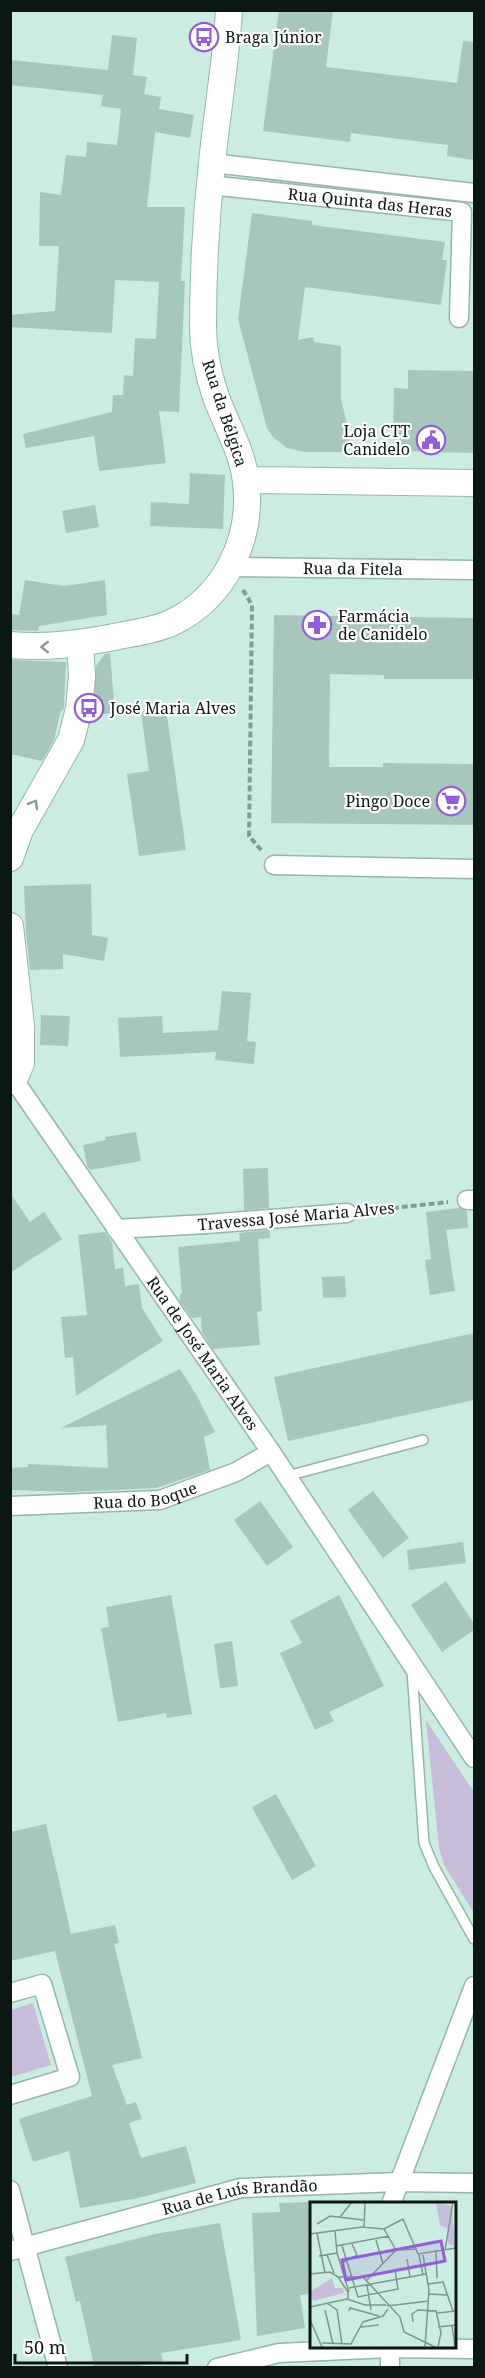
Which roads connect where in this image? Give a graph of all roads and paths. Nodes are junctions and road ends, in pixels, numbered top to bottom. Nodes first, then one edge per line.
1 (229, 10) edge
2 (211, 174) junction
3 (474, 193) edge
4 (459, 318) dead end
5 (246, 480) junction
6 (474, 483) edge
7 (230, 567) junction
8 (474, 570) edge
9 (80, 644) junction
10 (10, 645) edge
11 (10, 858) edge
12 (274, 865) joint
13 (474, 869) edge
14 (10, 926) edge
15 (12, 1080) edge
16 (471, 1200) edge
17 (347, 1213) joint
18 (116, 1228) junction
19 (423, 1440) dead end
20 (271, 1452) junction
21 (287, 1476) junction
22 (10, 1506) edge
23 (411, 1665) junction
24 (474, 1758) edge
25 (474, 1939) edge
26 (474, 1986) edge
27 (10, 1994) edge
28 (10, 2095) edge
29 (398, 2182) junction
30 (474, 2183) edge
31 (10, 2190) edge
32 (392, 2202) edge
33 (18, 2249) edge
34 (372, 2348) edge
35 (390, 2348) edge
36 (432, 2348) edge
37 (474, 2349) edge
38 (58, 2367) edge
39 (217, 2367) edge
40 (390, 2367) edge

1 - 2 main road, Rua da Bélgica
2 - 3 street, Rua Quinta das Heras
2 - 4 street, Rua Quinta das Heras
2 - 5 main road, Rua da Bélgica
5 - 6 main road
5 - 7 main road, Rua da Bélgica
7 - 8 street, Rua da Fitela
7 - 9 main road, Rua da Bélgica
7 - 12 path
9 -> 10 main road, Rua da Bélgica
11 -> 9 main road
12 - 13 street
14 - 15 main road, Rua de José Maria Alves
15 - 18 street, Rua de José Maria Alves
16 - 17 path, Travessa José Maria Alves
17 - 18 street, Travessa José Maria Alves
18 - 20 street, Rua de José Maria Alves
19 - 21 lane
20 - 21 street, Rua de José Maria Alves
20 - 22 street, Rua do Boque
21 - 23 street, Rua de José Maria Alves
23 - 24 street, Rua de José Maria Alves
23 - 25 lane
26 - 29 street
27 - 28 street
29 - 30 street, Rua de Luís Brandão
29 - 32 street
29 - 33 street, Rua de Luís Brandão
31 - 33 street
33 - 38 street
34 - 39 street
35 - 40 street
36 - 37 street

